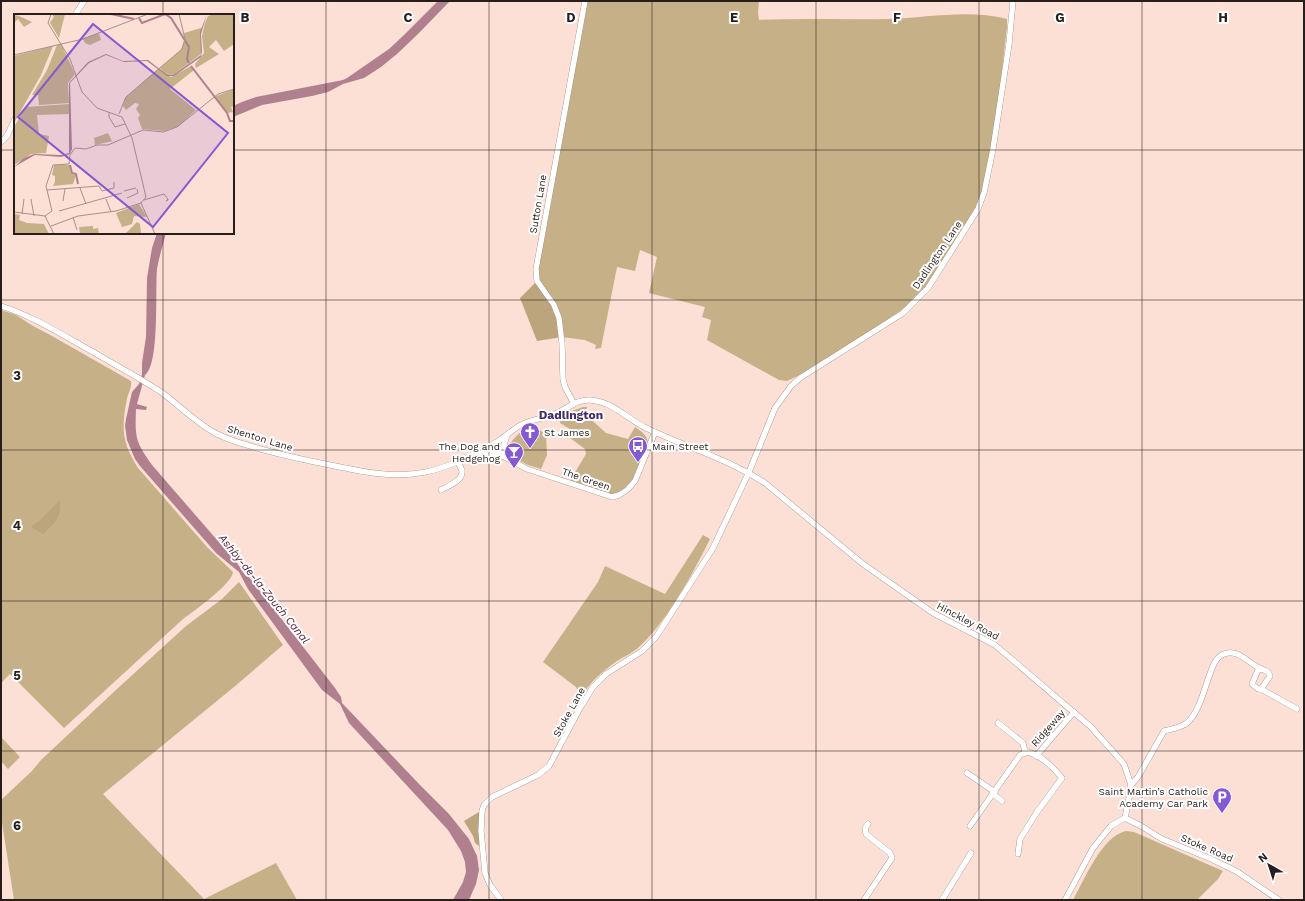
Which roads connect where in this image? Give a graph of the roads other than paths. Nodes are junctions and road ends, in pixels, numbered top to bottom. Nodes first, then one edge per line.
1 (84, 1) edge
2 (585, 1) edge
3 (1013, 1) edge
4 (76, 14) edge
5 (14, 121) edge
6 (1, 142) edge
7 (1, 306) edge
8 (574, 404) junction
9 (655, 432) junction
10 (507, 435) junction
11 (478, 452) junction
12 (501, 455) junction
13 (458, 462) junction
14 (749, 472) junction
15 (448, 486) junction
16 (441, 490) dead end
17 (452, 493) dead end
18 (1261, 669) junction
19 (1261, 689) junction
20 (1297, 709) dead end
21 (1074, 712) junction
22 (998, 723) dead end
23 (1025, 752) junction
24 (1036, 756) junction
25 (967, 773) dead end
26 (1130, 785) junction
27 (994, 793) junction
28 (1002, 801) dead end
29 (1124, 818) junction
30 (868, 824) dead end
31 (970, 826) dead end
32 (971, 853) dead end
33 (1018, 854) dead end
34 (501, 900) edge
35 (864, 900) edge
36 (942, 900) edge
37 (1065, 900) edge
38 (1279, 900) edge

1 - 4 street
2 - 8 street, Sutton Lane
3 - 14 street, Dadlington Lane
5 - 6 street
7 - 13 street, Shenton Lane
8 - 9 street
8 - 10 street
9 - 12 street, The Green
9 - 14 street, Hinckley Road
10 - 11 street, Shenton Lane
10 - 12 street
11 - 12 street, The Green
11 - 13 street, Shenton Lane
13 - 15 street
14 - 21 street, Hinckley Road
14 - 34 street, Stoke Lane
15 - 16 street
15 - 17 street
18 - 19 street
18 - 19 street
18 - 26 street
19 - 20 street
21 - 24 street, Ridgeway
21 - 26 street, Hinckley Road
22 - 23 street
23 - 24 street
23 - 27 street
24 - 33 street
25 - 27 street
26 - 29 street, Hinckley Road
27 - 28 street
27 - 31 street
29 - 37 street
29 - 38 street, Stoke Road
30 - 35 street
32 - 36 street

